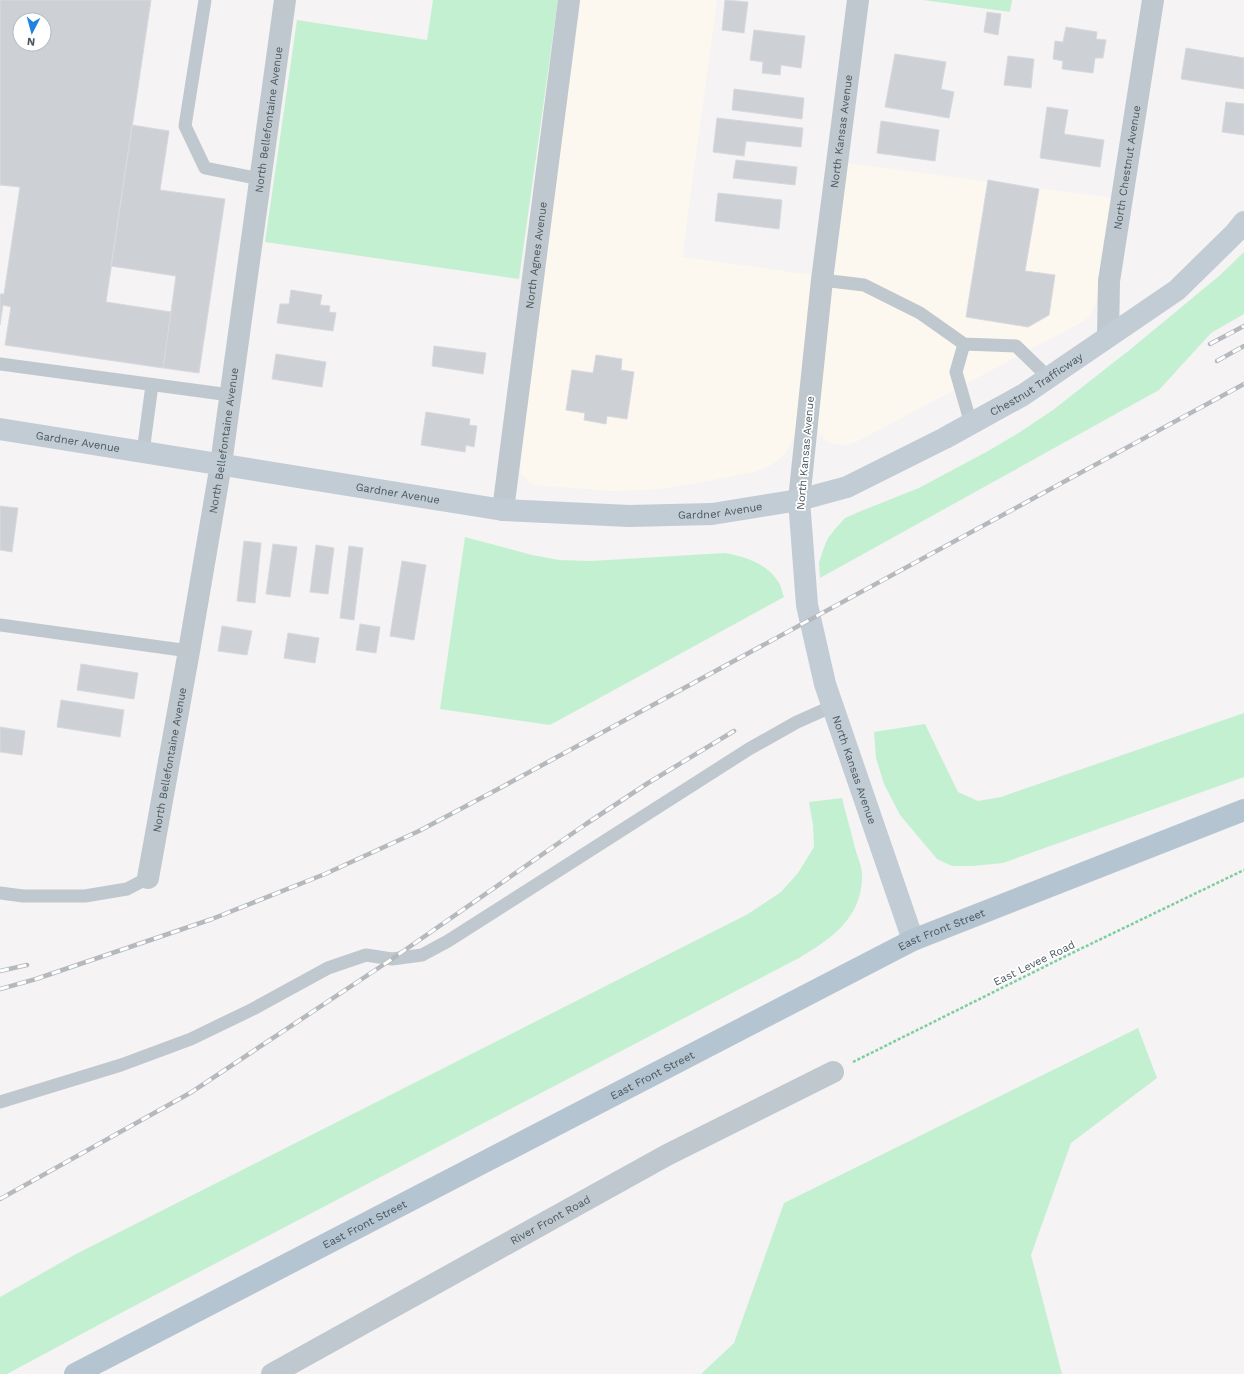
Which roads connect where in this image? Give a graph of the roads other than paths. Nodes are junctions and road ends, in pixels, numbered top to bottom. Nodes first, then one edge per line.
1 (205, 0) edge
2 (285, 0) edge
3 (569, 0) edge
4 (858, 0) edge
5 (1153, 0) edge
6 (260, 179) junction
7 (1244, 222) edge
8 (822, 280) junction
9 (1108, 336) junction
10 (964, 344) junction
11 (0, 364) edge
12 (1048, 377) junction
13 (152, 385) junction
14 (230, 395) junction
15 (971, 424) junction
16 (0, 429) edge
17 (143, 452) junction
18 (220, 464) junction
19 (799, 500) junction
20 (503, 510) junction
21 (0, 625) edge
22 (189, 652) junction
23 (833, 706) junction
24 (1244, 810) edge
25 (148, 878) joint
26 (0, 893) edge
27 (913, 940) junction
28 (832, 1072) road end
29 (0, 1102) edge
30 (75, 1374) edge
31 (272, 1374) edge

1 - 6 lane
2 - 6 street, North Bellefontaine Avenue
3 - 20 street, North Agnes Avenue
4 - 8 street, North Kansas Avenue
5 - 9 street, North Chestnut Avenue
6 - 14 street, North Bellefontaine Avenue
7 - 9 street, Chestnut Trafficway
8 - 10 lane
8 - 19 street, North Kansas Avenue
9 - 12 street, Chestnut Trafficway
10 - 12 lane
10 - 15 lane
11 - 13 lane
12 - 15 street, Chestnut Trafficway
13 - 14 lane
13 - 17 lane
14 - 18 street, North Bellefontaine Avenue
15 - 19 street, Chestnut Trafficway
16 - 17 street, Gardner Avenue
17 - 18 street, Gardner Avenue
18 - 20 street, Gardner Avenue
18 - 22 street, North Bellefontaine Avenue
19 - 20 street, Gardner Avenue
19 - 23 street, North Kansas Avenue
21 - 22 lane
22 - 25 street, North Bellefontaine Avenue
23 - 27 street, North Kansas Avenue
23 - 29 lane
24 - 27 main road, East Front Street
25 - 26 lane
27 - 30 main road, East Front Street
28 - 31 street, River Front Road

